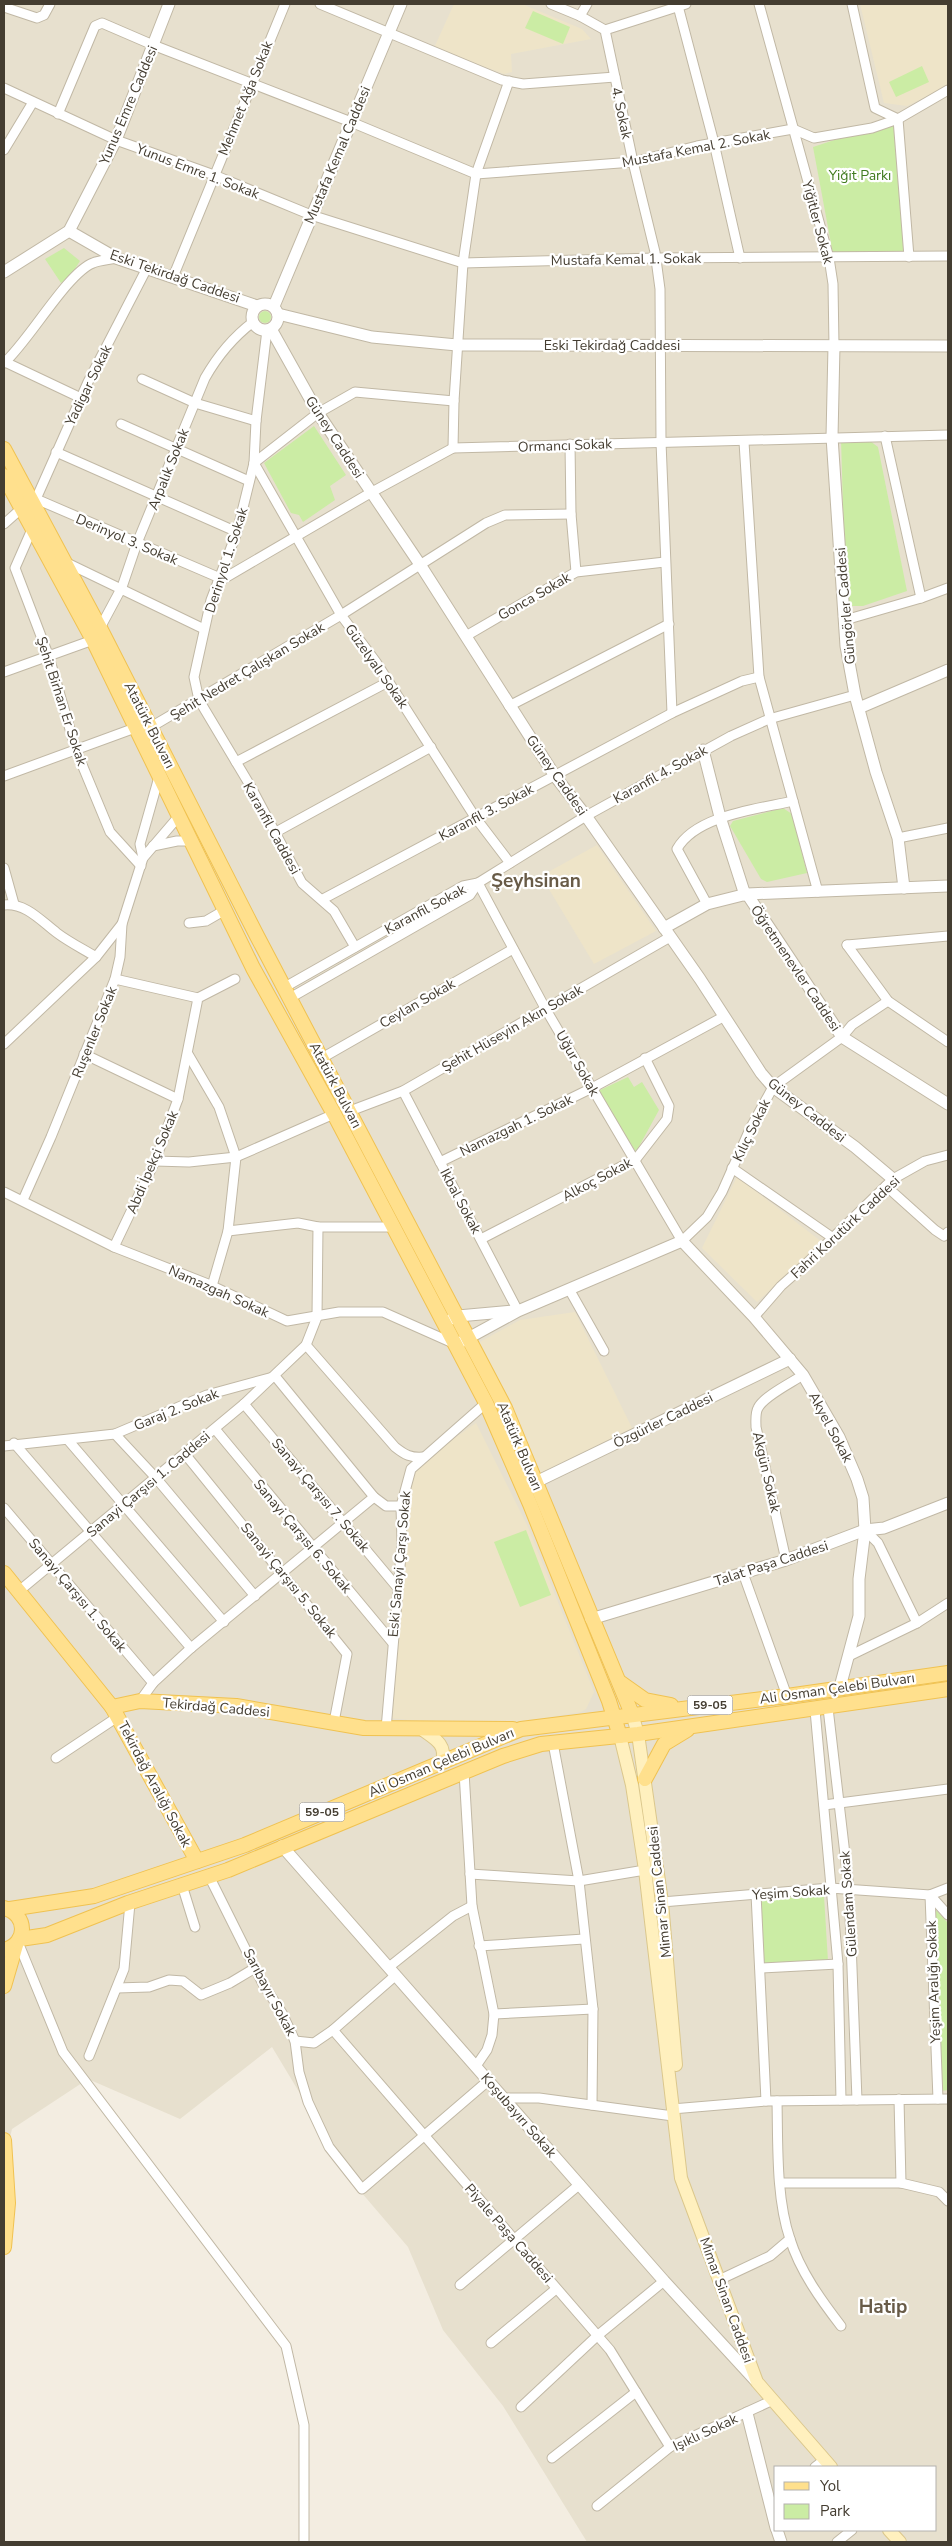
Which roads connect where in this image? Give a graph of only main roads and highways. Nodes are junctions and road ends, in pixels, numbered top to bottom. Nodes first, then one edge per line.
1 (4, 450) edge
2 (4, 476) edge
3 (29, 501) junction
4 (96, 634) junction
5 (191, 805) junction
6 (179, 816) junction
7 (4, 1573) edge
8 (948, 1673) edge
9 (619, 1682) junction
10 (948, 1689) edge
11 (605, 1693) junction
12 (686, 1708) junction
13 (116, 1711) junction
14 (632, 1714) junction
15 (614, 1717) junction
16 (582, 1721) junction
17 (694, 1726) junction
18 (420, 1728) junction
19 (521, 1729) junction
20 (638, 1734) junction
21 (620, 1736) junction
22 (442, 1761) junction
23 (645, 1779) junction
24 (197, 1861) junction
25 (208, 1877) junction
26 (7, 1908) edge
27 (14, 1944) edge
28 (4, 1986) edge
29 (673, 2113) junction
30 (4, 2140) edge
31 (4, 2244) edge
32 (823, 2465) edge
33 (889, 2531) edge
34 (900, 2542) edge

1 - 3 main road, Atatürk Bulvarı
2 - 3 main road, Atatürk Bulvarı
3 - 4 main road, Atatürk Bulvarı
3 - 4 main road, Atatürk Bulvarı
4 - 5 main road, Atatürk Bulvarı
4 - 6 main road, Atatürk Bulvarı
5 - 6 main road
5 - 9 main road, Atatürk Bulvarı
6 - 11 main road, Atatürk Bulvarı
7 - 13 main road
8 - 12 main road, Ali Osman Çelebi Bulvarı / 59-05
9 - 12 main road
9 - 14 main road, Atatürk Bulvarı
10 - 17 main road, Ali Osman Çelebi Bulvarı
11 - 15 main road, Atatürk Bulvarı
11 - 16 main road
12 - 14 main road, Ali Osman Çelebi Bulvarı / 59-05
13 - 18 main road, Tekirdağ Caddesi
13 - 24 main road, Tekirdağ Aralığı Sokak
14 - 15 main road, Ali Osman Çelebi Bulvarı / 59-05
14 - 20 main road, Atatürk Bulvarı
15 - 16 main road, Ali Osman Çelebi Bulvarı / 59-05
15 - 21 main road, Atatürk Bulvarı
16 - 19 main road, Ali Osman Çelebi Bulvarı / 59-05
17 - 20 main road, Ali Osman Çelebi Bulvarı
17 - 23 main road
18 - 19 main road, Tekirdağ Caddesi
18 - 22 main road
19 - 22 main road, Ali Osman Çelebi Bulvarı / 59-05
20 - 21 main road, Ali Osman Çelebi Bulvarı
20 - 23 main road, Mimar Sinan Caddesi
21 - 25 main road, Ali Osman Çelebi Bulvarı
21 - 29 main road, Mimar Sinan Caddesi
22 - 24 main road, Ali Osman Çelebi Bulvarı / 59-05
23 - 29 main road, Mimar Sinan Caddesi
24 - 25 main road
24 - 26 main road, Ali Osman Çelebi Bulvarı / 59-05
25 - 27 main road, Ali Osman Çelebi Bulvarı
26 - 27 main road
27 - 28 main road
29 - 32 main road, Mimar Sinan Caddesi
30 - 31 main road
33 - 34 main road

